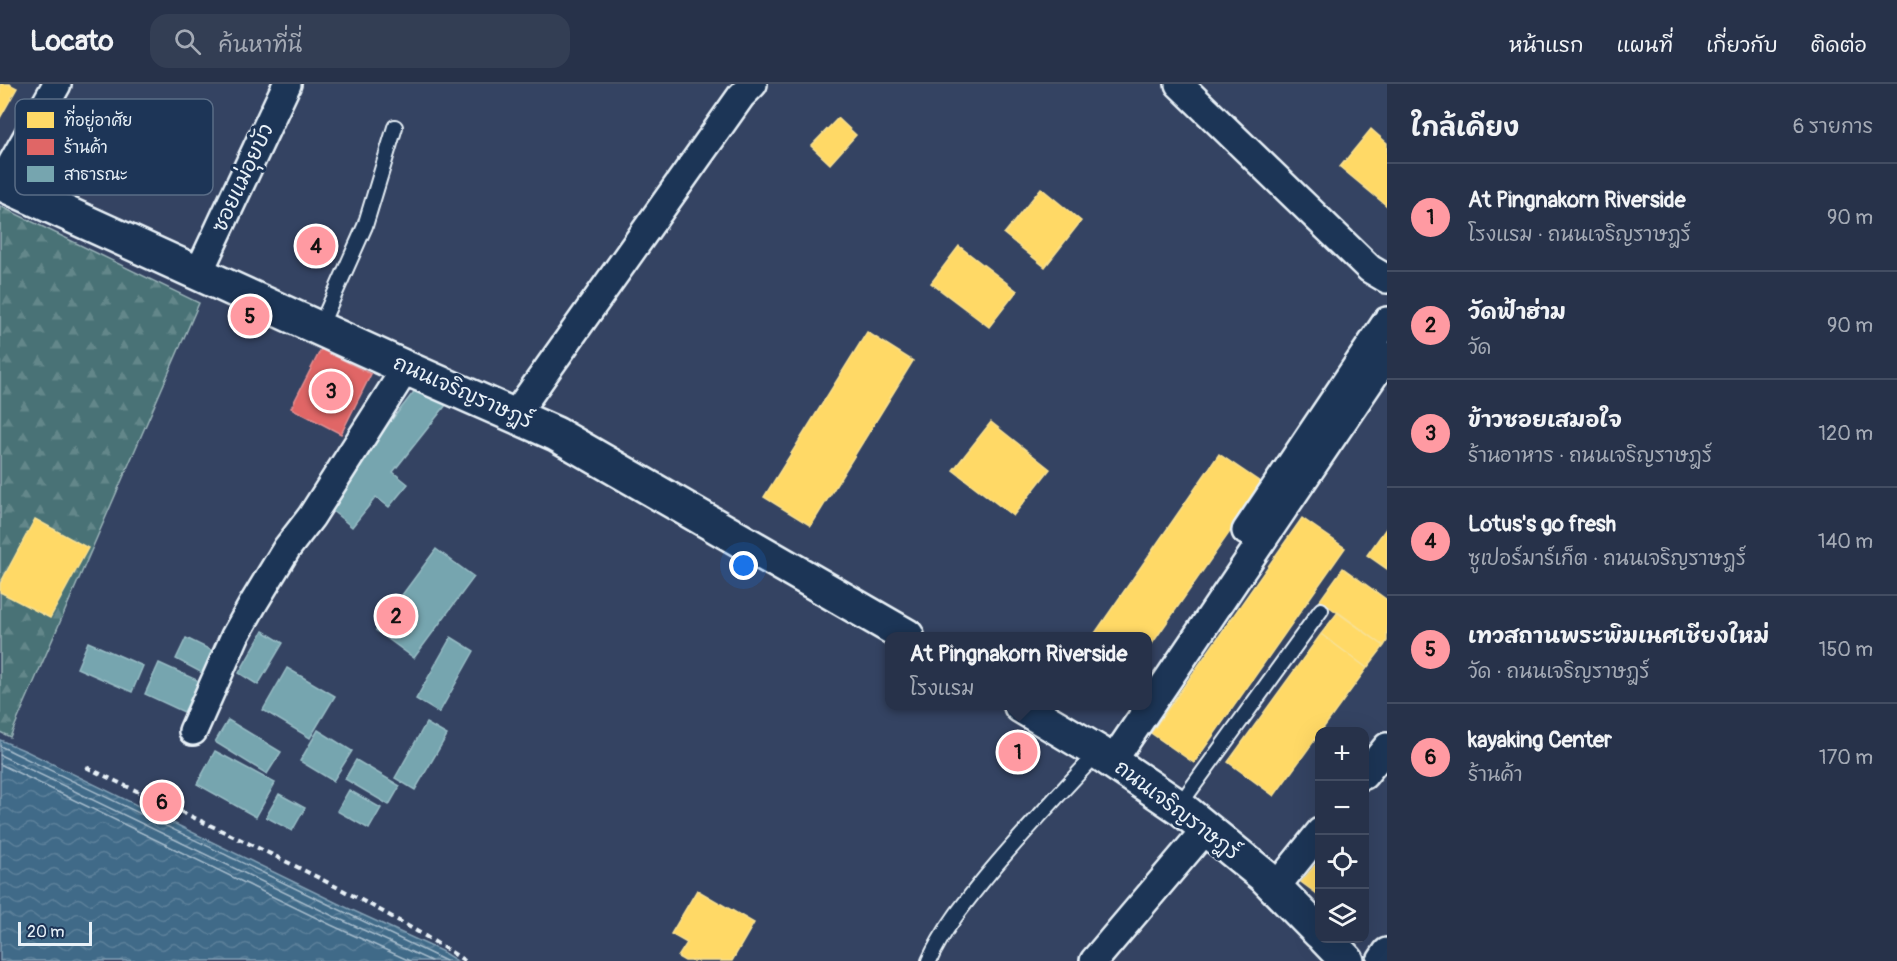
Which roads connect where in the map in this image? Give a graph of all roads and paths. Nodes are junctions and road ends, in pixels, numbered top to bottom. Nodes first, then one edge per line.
1 (57, 84) edge
2 (287, 84) edge
3 (1179, 84) edge
4 (740, 88) edge
5 (48, 99) edge
6 (395, 127) dead end
7 (15, 157) edge
8 (0, 183) edge
9 (15, 190) edge
10 (27, 195) edge
11 (199, 272) junction
12 (1379, 274) edge
13 (1387, 298) edge
14 (1387, 319) edge
15 (320, 327) junction
16 (1387, 356) edge
17 (406, 368) junction
18 (515, 415) junction
19 (1321, 610) dead end
20 (900, 632) edge
21 (1152, 672) edge
22 (1152, 690) edge
23 (1029, 710) edge
24 (1128, 710) edge
25 (1138, 710) edge
26 (193, 731) dead end
27 (1387, 747) edge
28 (1105, 757) junction
29 (86, 767) dead end
30 (1369, 770) edge
31 (1178, 807) junction
32 (1206, 829) junction
33 (1318, 835) edge
34 (1275, 888) junction
35 (1315, 928) edge
36 (1329, 943) edge
37 (1387, 952) edge
38 (465, 961) edge
39 (929, 961) edge
40 (1094, 961) edge
41 (1347, 961) edge
42 (1381, 961) edge

1 - 5 street
2 - 11 street, ซอยแม่อุยบัว
3 - 12 street
4 - 18 street
6 - 15 lane
7 - 8 street
8 - 9 main road, ถนนเจริญราษฎร์
10 - 11 main road, ถนนเจริญราษฎร์
11 - 15 main road, ถนนเจริญราษฎร์
12 - 13 street
13 - 14 street
14 - 21 street
15 - 17 main road, ถนนเจริญราษฎร์
16 - 22 street
17 - 18 main road, ถนนเจริญราษฎร์
17 - 26 street
18 - 20 main road, ถนนเจริญราษฎร์
19 - 31 lane
23 - 28 main road, ถนนเจริญราษฎร์
24 - 28 street
25 - 28 street
27 - 30 street
28 - 31 main road, ถนนเจริญราษฎร์
28 - 39 lane
29 - 38 path
31 - 32 main road, ถนนเจริญราษฎร์
32 - 34 main road, ถนนเจริญราษฎร์
32 - 40 street
33 - 34 street
34 - 35 main road, ถนนเจริญราษฎร์
36 - 41 main road
37 - 42 street

